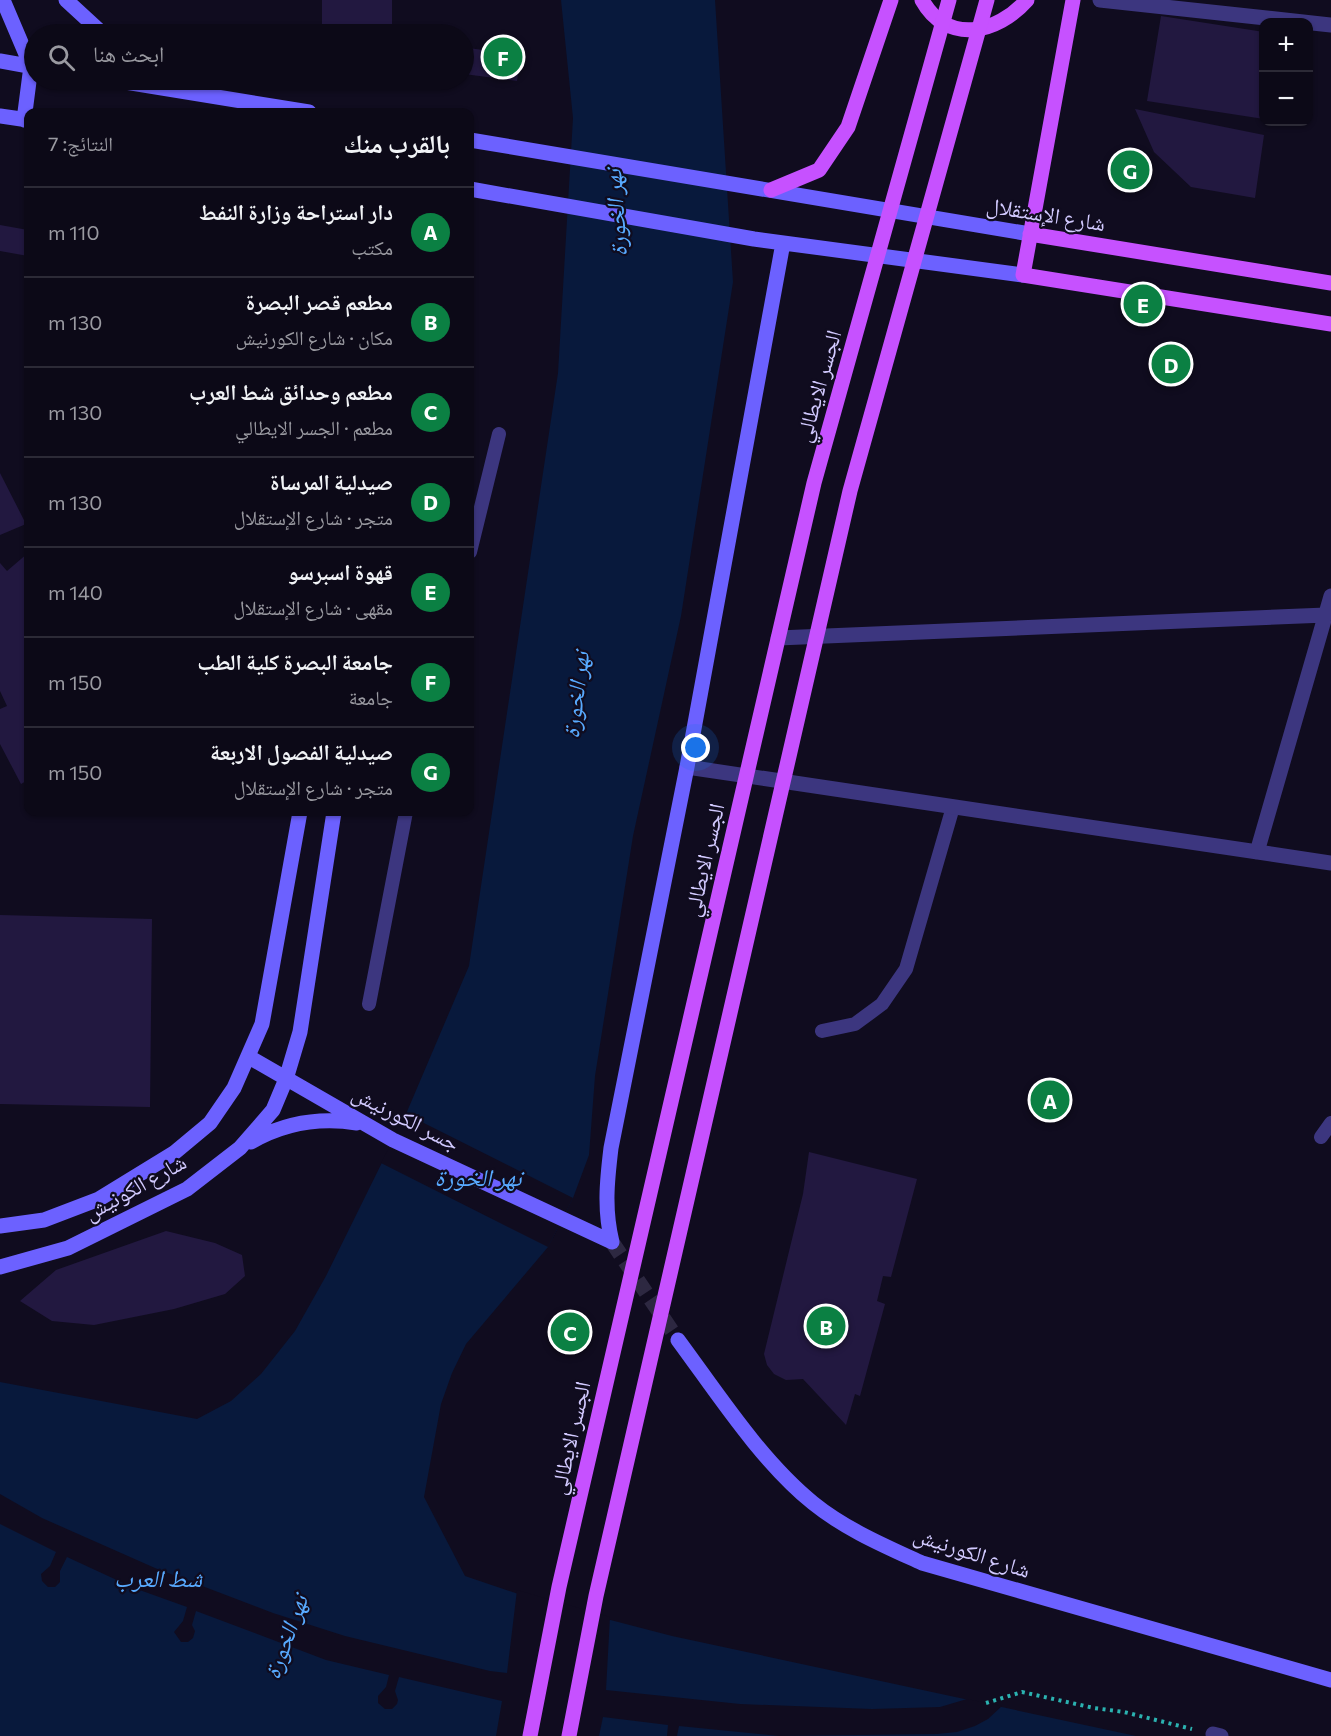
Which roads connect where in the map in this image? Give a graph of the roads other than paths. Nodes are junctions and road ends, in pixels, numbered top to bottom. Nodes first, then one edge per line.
1 (3, 0) edge
2 (66, 0) edge
3 (891, 0) edge
4 (922, 0) edge
5 (949, 0) edge
6 (987, 0) edge
7 (1027, 0) edge
8 (1073, 0) edge
9 (1100, 0) edge
10 (92, 24) edge
11 (1331, 25) edge
12 (24, 47) edge
13 (0, 61) edge
14 (24, 65) edge
15 (30, 90) edge
16 (177, 90) edge
17 (195, 90) edge
18 (203, 94) junction
19 (28, 108) edge
20 (285, 108) edge
21 (0, 116) edge
22 (24, 120) edge
23 (474, 141) edge
24 (474, 190) edge
25 (771, 190) junction
26 (1030, 234) junction
27 (783, 243) junction
28 (1023, 275) junction
29 (1331, 284) edge
30 (1331, 324) edge
31 (499, 434) dead end
32 (474, 536) edge
33 (1331, 596) edge
34 (1326, 615) junction
35 (778, 638) junction
36 (687, 767) junction
37 (953, 807) junction
38 (299, 816) edge
39 (333, 816) edge
40 (405, 816) edge
41 (1257, 852) junction
42 (1331, 863) edge
43 (369, 1005) dead end
44 (822, 1031) dead end
45 (249, 1057) junction
46 (286, 1079) junction
47 (1331, 1123) edge
48 (367, 1125) junction
49 (1321, 1137) dead end
50 (240, 1148) junction
51 (0, 1227) edge
52 (0, 1267) edge
53 (678, 1340) tunnel mouth
54 (1331, 1680) edge
55 (530, 1736) edge
56 (569, 1736) edge

1 - 12 main road
2 - 10 main road
3 - 25 main road
4 - 7 main road
5 - 35 main road, الجسر الايطالي, bridge
6 - 56 main road, bridge
8 - 26 main road
9 - 11 street
13 - 14 main road
15 - 19 main road
16 - 18 main road
17 - 18 main road
18 - 20 main road
21 - 22 main road
23 - 25 main road, شارع الإستقلال
24 - 27 main road
25 - 26 main road, شارع الإستقلال
26 - 28 main road
26 - 29 main road, شارع الإستقلال
27 - 28 main road
27 - 36 main road
28 - 30 main road
31 - 32 lane
33 - 34 street
34 - 35 street
34 - 41 street
35 - 55 main road, الجسر الايطالي, bridge
36 - 37 street
36 - 48 main road, جسر الكورنيش
37 - 41 street
37 - 44 lane
38 - 45 main road, شارع الكونيش
39 - 46 main road, شارع الكونيش
40 - 43 lane
41 - 42 street
45 - 46 main road, جسر الكورنيش
45 - 51 main road, شارع الكونيش
46 - 48 main road, جسر الكورنيش
46 - 50 main road, شارع الكونيش
47 - 49 lane
48 - 50 main road
50 - 52 main road, شارع الكونيش
53 - 54 main road, شارع الكورنيش

